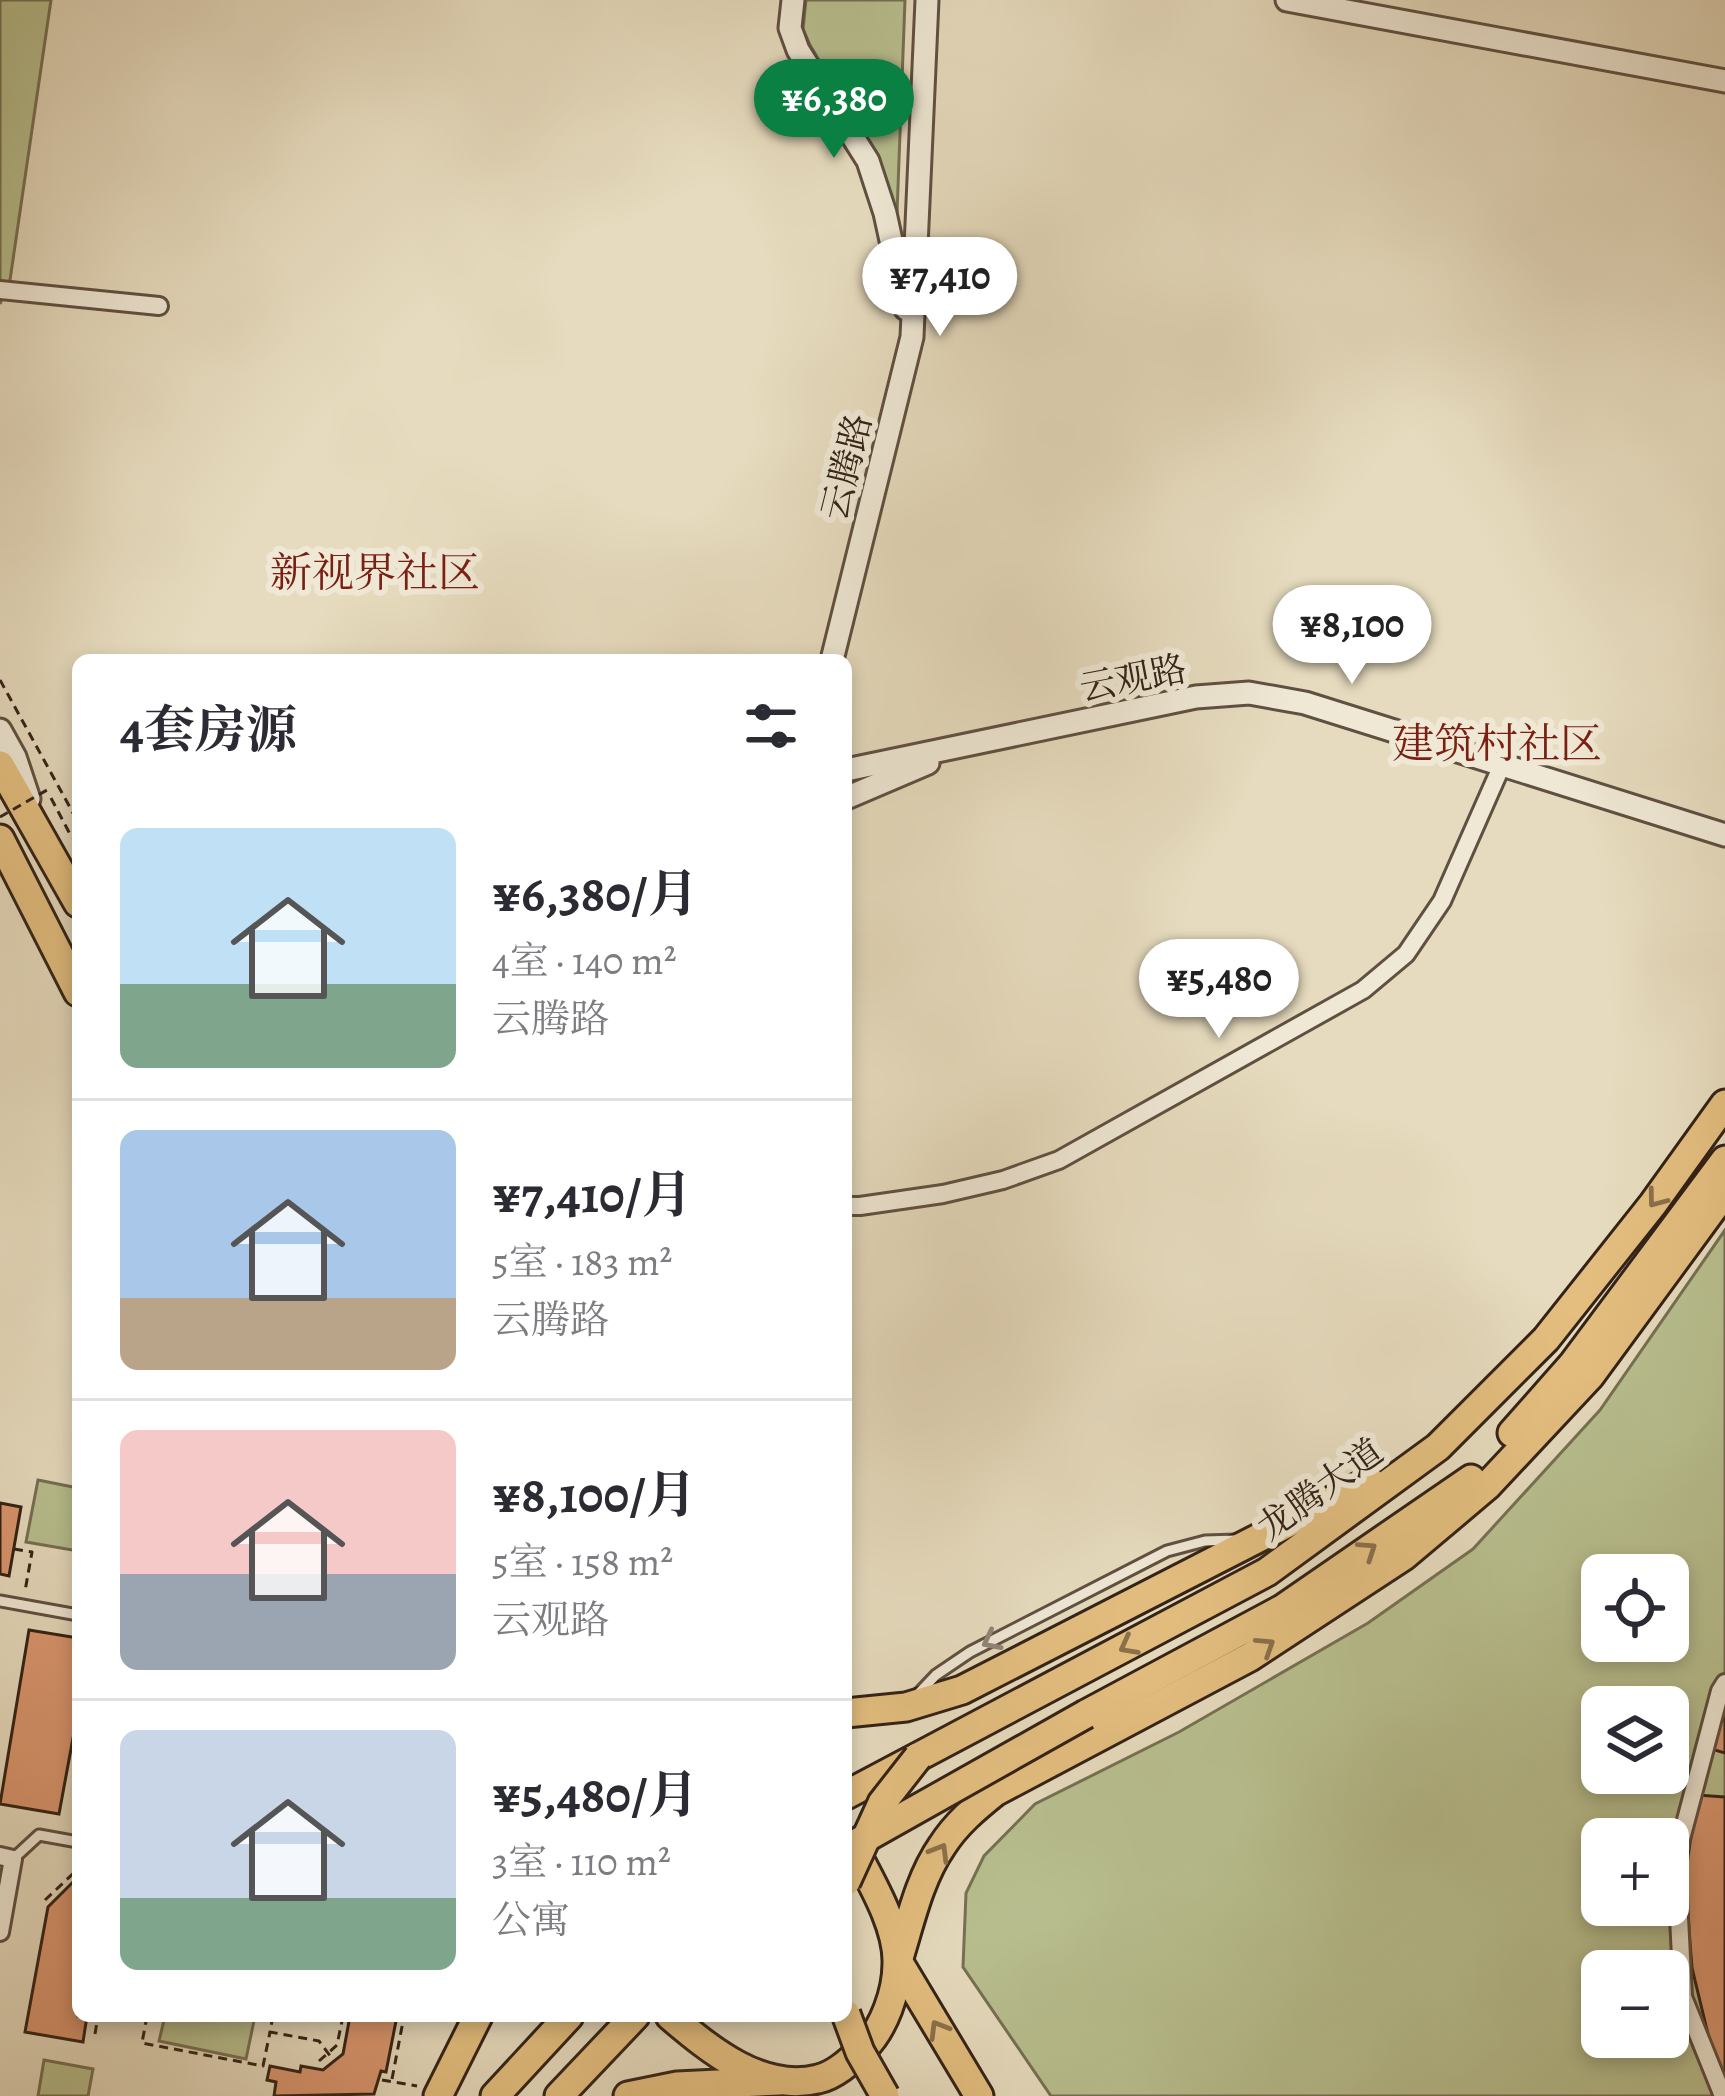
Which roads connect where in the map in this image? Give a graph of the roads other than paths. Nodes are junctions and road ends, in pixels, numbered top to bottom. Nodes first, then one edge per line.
1 (793, 0) edge
2 (927, 0) edge
3 (1287, 0) edge
4 (1725, 81) edge
5 (0, 290) edge
6 (159, 306) dead end
7 (912, 337) junction
8 (833, 654) edge
9 (0, 730) edge
10 (967, 746) junction
11 (0, 765) edge
12 (1502, 765) junction
13 (852, 769) edge
14 (852, 795) edge
15 (1725, 835) edge
16 (58, 841) junction
17 (3, 848) edge
18 (72, 884) edge
19 (72, 980) edge
20 (1725, 1104) edge
21 (1725, 1160) edge
22 (1725, 1192) edge
23 (852, 1205) edge
24 (1713, 1222) edge
25 (1651, 1262) junction
26 (1438, 1447) junction
27 (0, 1600) edge
28 (72, 1615) edge
29 (1725, 1683) edge
30 (852, 1712) edge
31 (917, 1757) junction
32 (852, 1792) edge
33 (72, 1841) edge
34 (852, 1846) edge
35 (852, 1847) edge
36 (6, 1858) edge
37 (852, 1869) edge
38 (0, 1932) edge
39 (898, 1961) junction
40 (474, 2022) edge
41 (563, 2022) edge
42 (629, 2022) edge
43 (677, 2022) edge
44 (849, 2022) edge
45 (790, 2089) edge
46 (432, 2092) edge
47 (495, 2096) edge
48 (560, 2096) edge
49 (628, 2096) edge
50 (885, 2096) edge
51 (980, 2096) edge
52 (1723, 2096) edge

1 - 7 street
2 - 7 street, 云腾路
3 - 4 street
5 - 6 street
7 - 8 street, 云腾路
9 - 16 street
10 - 12 street, 云观路
10 - 13 street, 云观路
10 - 14 street, 云观路
11 - 16 main road
12 - 15 street, 云观路
12 - 23 street
16 - 18 main road
17 - 19 main road
20 -> 26 main road, 龙腾大道
21 - 25 main road, 龙腾大道
22 - 24 main road
24 - 25 street
39 -> 24 main road
35 -> 25 main road, 龙腾大道, bridge
26 -> 30 main road
26 -> 31 main road, 龙腾大道
27 - 28 lane
29 - 52 street
31 - 32 main road, 龙腾大道
31 - 37 main road, bridge
33 - 36 lane
34 - 39 main road
36 - 38 street
39 - 45 main road
51 -> 39 main road
40 - 46 main road
41 - 47 main road
42 - 48 main road
43 - 45 main road
44 - 50 main road, bridge
45 - 49 main road

